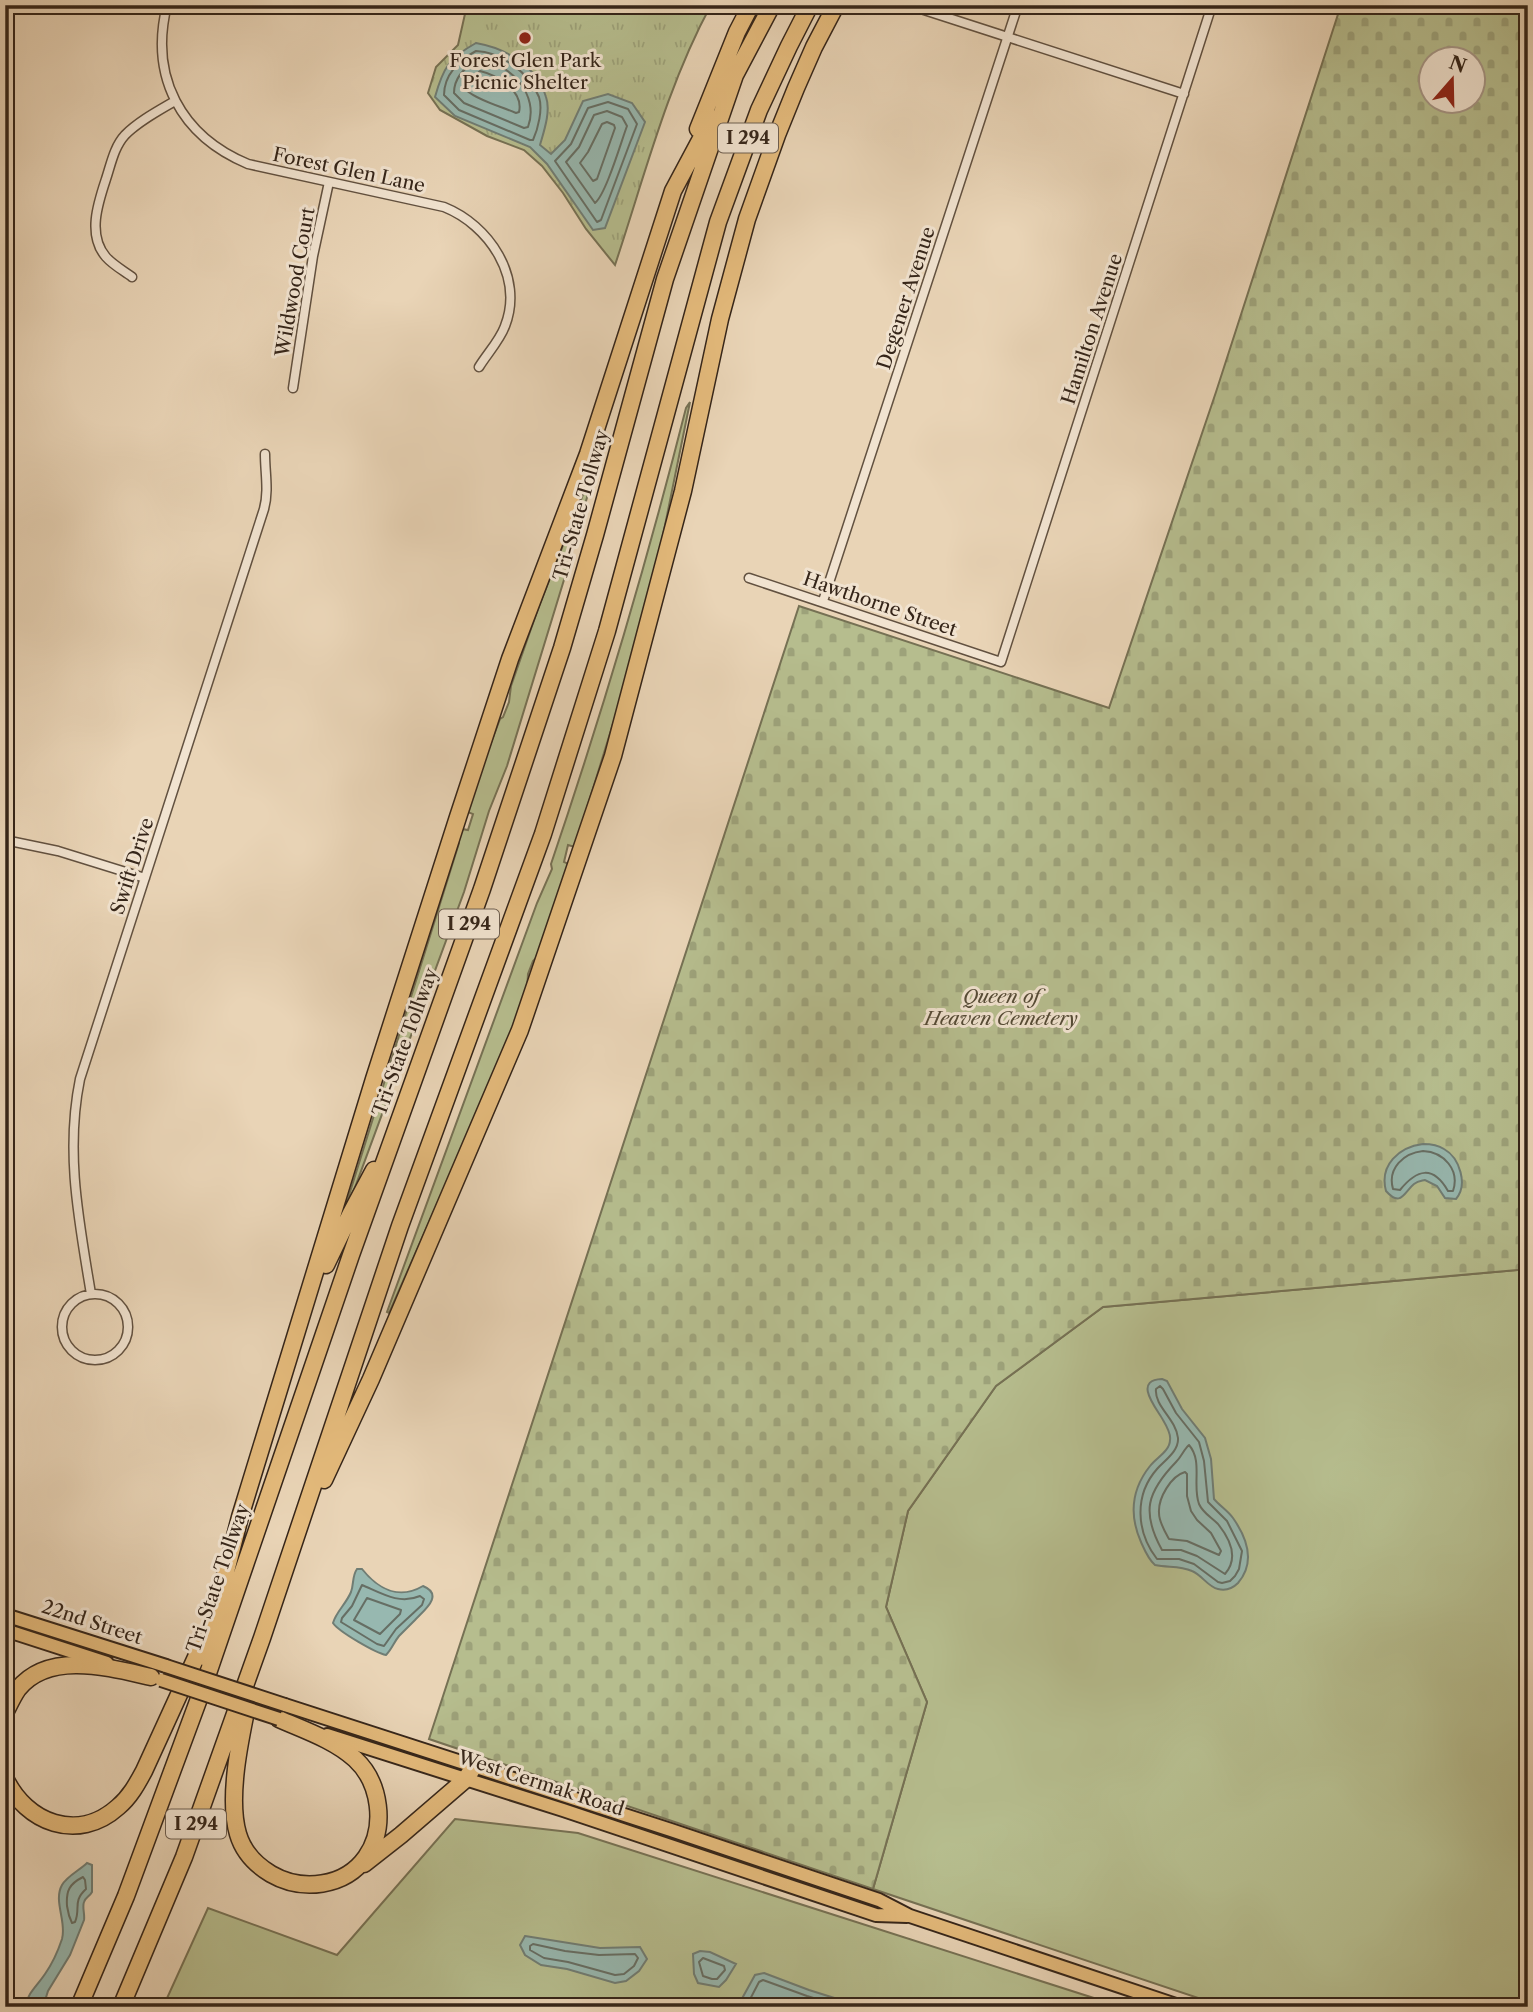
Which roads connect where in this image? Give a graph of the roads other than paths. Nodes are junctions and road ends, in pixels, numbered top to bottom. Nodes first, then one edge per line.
1 (167, 5) edge
2 (751, 5) edge
3 (772, 5) edge
4 (810, 5) edge
5 (836, 5) edge
6 (1018, 5) edge
7 (1212, 5) edge
8 (924, 10) dead end
9 (1008, 37) junction
10 (735, 75) junction
11 (1184, 94) junction
12 (174, 101) junction
13 (329, 182) junction
14 (673, 191) junction
15 (132, 277) dead end
16 (479, 367) dead end
17 (293, 388) dead end
18 (265, 454) dead end
19 (749, 578) dead end
20 (823, 601) junction
21 (1001, 662) joint
22 (5, 841) edge
23 (145, 878) junction
24 (392, 1141) junction
25 (91, 1294) junction
26 (297, 1332) junction
27 (289, 1559) junction
28 (217, 1604) junction
29 (5, 1615) edge
30 (5, 1630) edge
31 (262, 1638) junction
32 (166, 1666) joint
33 (156, 1678) junction
34 (282, 1712) junction
35 (5, 1713) edge
36 (175, 1764) junction
37 (470, 1773) junction
38 (5, 1778) edge
39 (345, 1877) junction
40 (79, 2007) edge
41 (121, 2007) edge
42 (1182, 2007) edge

1 - 12 street, Forest Glen Lane
2 - 14 highway
3 - 10 highway, Tri-State Tollway / I 294
4 - 27 highway, I 294
5 - 27 highway
6 - 9 street, Degener Avenue
7 - 11 street, Hamilton Avenue
8 - 9 street
9 - 11 street
9 - 20 street, Degener Avenue
10 - 14 highway
10 - 24 highway, Tri-State Tollway / I 294
11 - 21 street, Hamilton Avenue
12 - 13 street, Forest Glen Lane
12 - 15 street
13 - 16 street, Forest Glen Lane
13 - 17 street, Wildwood Court
14 - 26 highway
18 - 23 street, Swift Drive
19 - 20 street, Hawthorne Street
20 - 21 street, Hawthorne Street
22 - 23 street
23 - 25 street, Swift Drive
24 - 26 highway
24 - 36 highway, Tri-State Tollway / I 294
25 - 25 street
26 - 28 highway
27 - 31 highway, I 294
28 - 36 highway
28 - 38 highway
29 - 32 main road, 22nd Street
30 - 33 main road, 22nd Street
31 - 39 highway
31 - 41 highway, I 294
32 - 34 main road, West Cermak Road, bridge
33 - 34 main road, West Cermak Road, bridge
33 - 35 highway
34 - 37 main road, West Cermak Road
34 - 39 highway
36 - 40 highway, Tri-State Tollway / I 294
37 - 39 highway
37 - 42 main road, West Cermak Road

